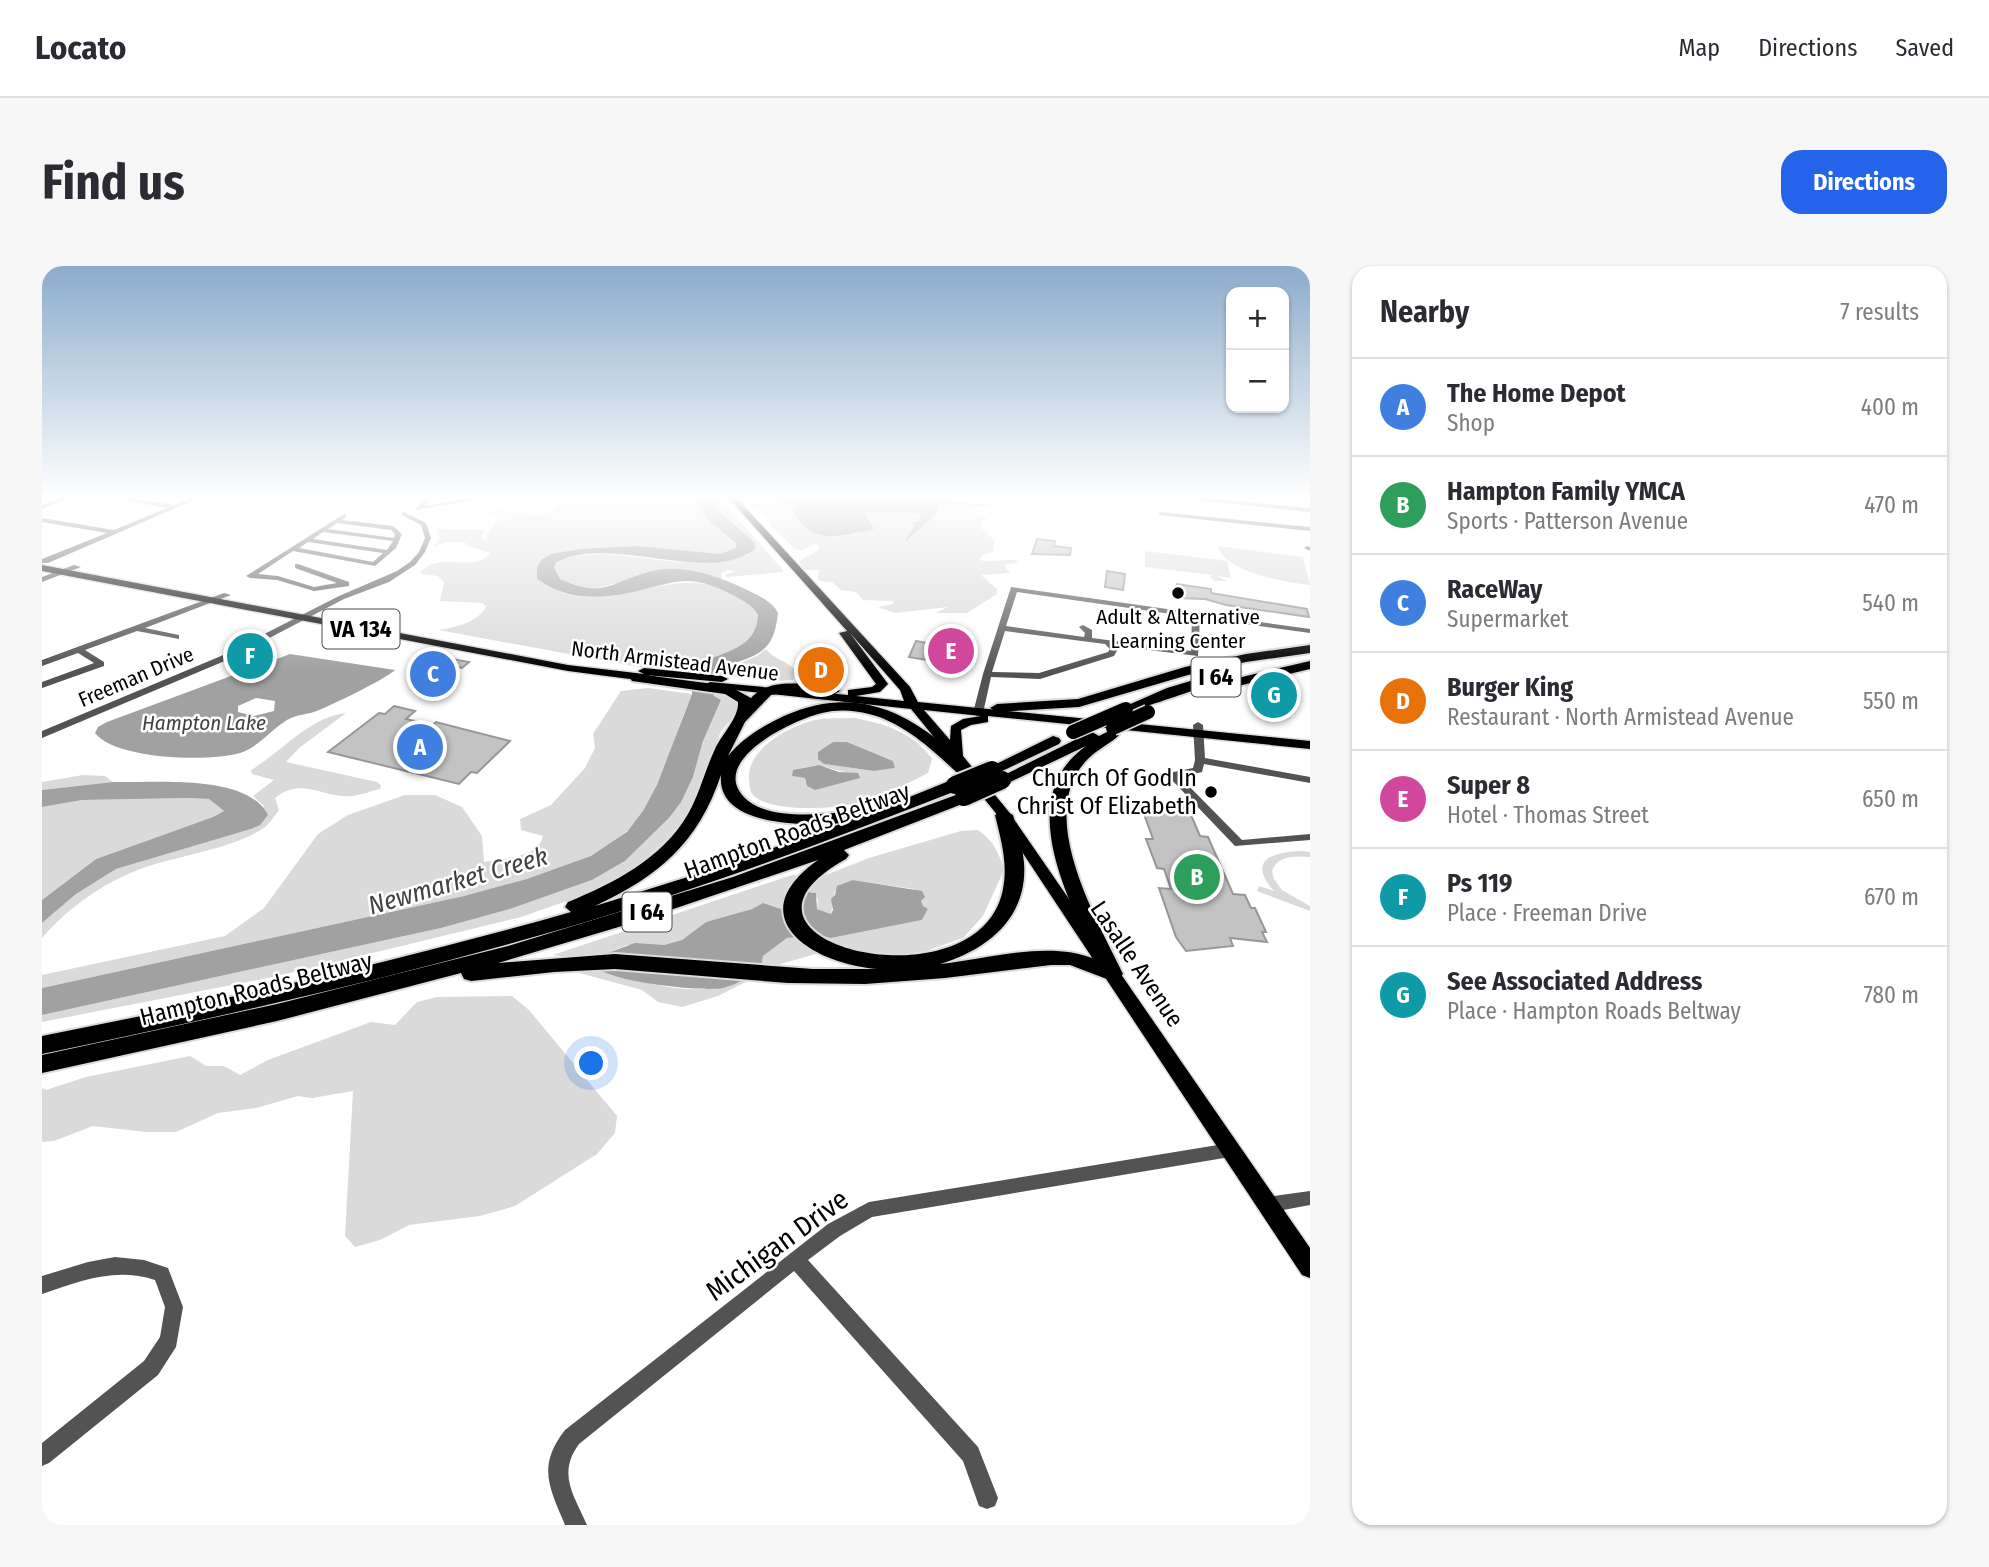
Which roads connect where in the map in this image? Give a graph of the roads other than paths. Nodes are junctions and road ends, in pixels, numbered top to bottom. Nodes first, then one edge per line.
1 (64, 554) edge
2 (285, 554) edge
3 (316, 554) joint
4 (387, 554) edge
5 (418, 554) edge
6 (773, 554) edge
7 (783, 554) edge
8 (43, 563) edge
9 (298, 566) junction
10 (77, 567) junction
11 (64, 572) junction
12 (278, 578) junction
13 (42, 580) edge
14 (346, 584) junction
15 (364, 590) junction
16 (227, 595) junction
17 (214, 600) junction
18 (317, 612) junction
19 (1196, 615) junction
20 (306, 618) junction
21 (1083, 627) dead end
22 (1001, 628) junction
23 (138, 629) junction
24 (1310, 631) edge
25 (843, 632) junction
26 (176, 637) dead end
27 (1088, 639) junction
28 (1107, 642) junction
29 (1310, 649) edge
30 (79, 650) junction
31 (1310, 657) edge
32 (42, 663) edge
33 (1310, 665) edge
34 (987, 674) junction
35 (637, 678) joint
36 (681, 681) junction
37 (42, 685) edge
38 (720, 685) junction
39 (832, 691) junction
40 (765, 692) junction
41 (852, 693) junction
42 (815, 697) junction
43 (912, 703) junction
44 (997, 708) junction
45 (978, 709) junction
46 (746, 711) junction
47 (1127, 715) junction
48 (797, 717) junction
49 (1038, 719) junction
50 (1198, 730) junction
51 (1105, 735) junction
52 (42, 736) edge
53 (1310, 736) edge
54 (1310, 745) edge
55 (957, 755) junction
56 (1200, 760) junction
57 (993, 772) junction
58 (1310, 780) edge
59 (979, 783) junction
60 (957, 788) junction
61 (1004, 815) junction
62 (894, 825) junction
63 (1310, 837) edge
64 (455, 951) junction
65 (1112, 974) junction
66 (320, 1002) junction
67 (42, 1042) edge
68 (42, 1064) edge
69 (1230, 1150) junction
70 (1310, 1198) edge
71 (1267, 1205) junction
72 (795, 1259) junction
73 (1310, 1267) edge
74 (42, 1285) edge
75 (42, 1456) edge
76 (987, 1498) dead end
77 (576, 1525) edge

1 - 8 street
2 - 12 street
3 - 4 street
3 - 9 street
5 - 15 street
6 - 25 main road, Lasalle Avenue
7 - 43 main road, Lasalle Avenue
8 - 10 main road, North Armistead Avenue / VA 134
8 - 11 main road, North Armistead Avenue / VA 134
9 - 12 street
9 - 14 street
10 - 11 street
10 - 16 main road, North Armistead Avenue / VA 134
11 - 13 street
11 - 17 main road, North Armistead Avenue / VA 134
12 - 14 street
14 - 15 street
15 - 18 street
16 - 17 street
16 - 18 main road, North Armistead Avenue / VA 134
17 - 20 main road, North Armistead Avenue / VA 134
17 - 23 street
18 - 20 street, Freeman Drive
18 - 36 main road, North Armistead Avenue / VA 134
19 - 22 street
19 - 24 street
19 - 28 street
20 - 35 main road, North Armistead Avenue / VA 134
20 - 52 street, Freeman Drive
21 - 27 street
22 - 27 street
22 - 34 street
23 - 26 street
23 - 30 street
25 - 41 main road
25 - 43 main road, Lasalle Avenue
27 - 28 street
28 - 34 street
29 - 44 highway
30 - 32 street
30 - 37 street
31 - 47 highway, Hampton Roads Beltway / I 64
33 - 47 highway, Hampton Roads Beltway / I 64, bridge
34 - 45 street
35 - 36 highway
36 - 38 highway
38 - 39 main road, North Armistead Avenue
38 - 40 main road, North Armistead Avenue
38 - 46 highway
39 - 40 highway
39 - 41 main road, North Armistead Avenue
40 - 42 main road, North Armistead Avenue
40 - 46 highway
41 - 43 main road, North Armistead Avenue
42 - 43 main road, North Armistead Avenue
42 - 48 highway
43 - 45 main road, North Armistead Avenue
43 - 55 main road, Lasalle Avenue
44 - 45 main road, North Armistead Avenue
44 - 50 main road, North Armistead Avenue
45 - 49 main road, North Armistead Avenue
46 - 64 highway
47 - 51 highway, bridge
47 - 57 highway, Hampton Roads Beltway / I 64, bridge
48 - 59 highway
48 - 60 highway
49 - 50 main road, North Armistead Avenue
49 - 55 main road
50 - 53 main road, North Armistead Avenue
50 - 54 main road, North Armistead Avenue
50 - 56 street
51 - 57 highway, Hampton Roads Beltway / I 64
51 - 65 highway
55 - 59 main road, Lasalle Avenue
56 - 58 street
56 - 63 street
57 - 60 highway, Hampton Roads Beltway / I 64, bridge
59 - 61 main road, Lasalle Avenue
60 - 62 highway, Hampton Roads Beltway / I 64
60 - 64 highway, Hampton Roads Beltway / I 64
61 - 62 highway
61 - 65 main road, Lasalle Avenue
62 - 66 highway, Hampton Roads Beltway / I 64
64 - 67 highway, Hampton Roads Beltway / I 64
65 - 66 highway
65 - 69 main road, Lasalle Avenue
66 - 68 highway, Hampton Roads Beltway / I 64
69 - 71 main road, Lasalle Avenue
69 - 72 street, Michigan Drive
70 - 71 street
71 - 73 main road, Lasalle Avenue
72 - 76 street
72 - 77 street, Michigan Drive
74 - 75 street

